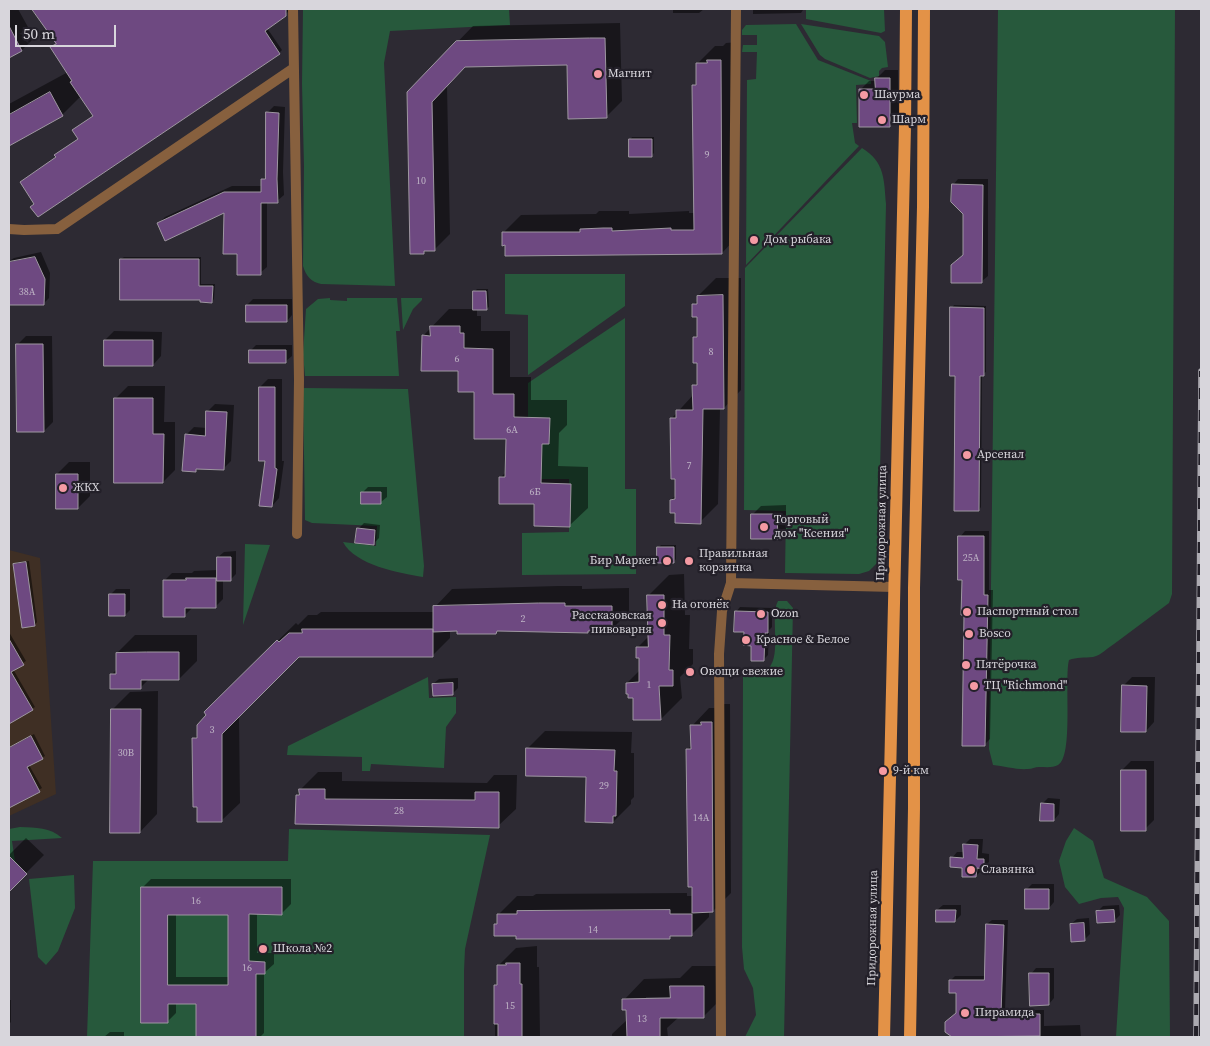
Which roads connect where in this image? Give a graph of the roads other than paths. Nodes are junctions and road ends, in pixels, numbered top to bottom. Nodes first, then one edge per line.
1 (293, 9) edge
2 (736, 9) edge
3 (906, 9) edge
4 (924, 9) edge
5 (294, 68) junction
6 (9, 229) edge
7 (297, 534) dead end
8 (731, 583) junction
9 (894, 587) junction
10 (721, 1037) edge
11 (884, 1037) edge
12 (910, 1037) edge

1 - 5 street
2 - 8 street
3 - 9 main road, Придорожная улица
4 - 12 main road
5 - 6 street
5 - 7 street
8 - 9 street
8 - 10 street
9 - 11 main road, Придорожная улица

